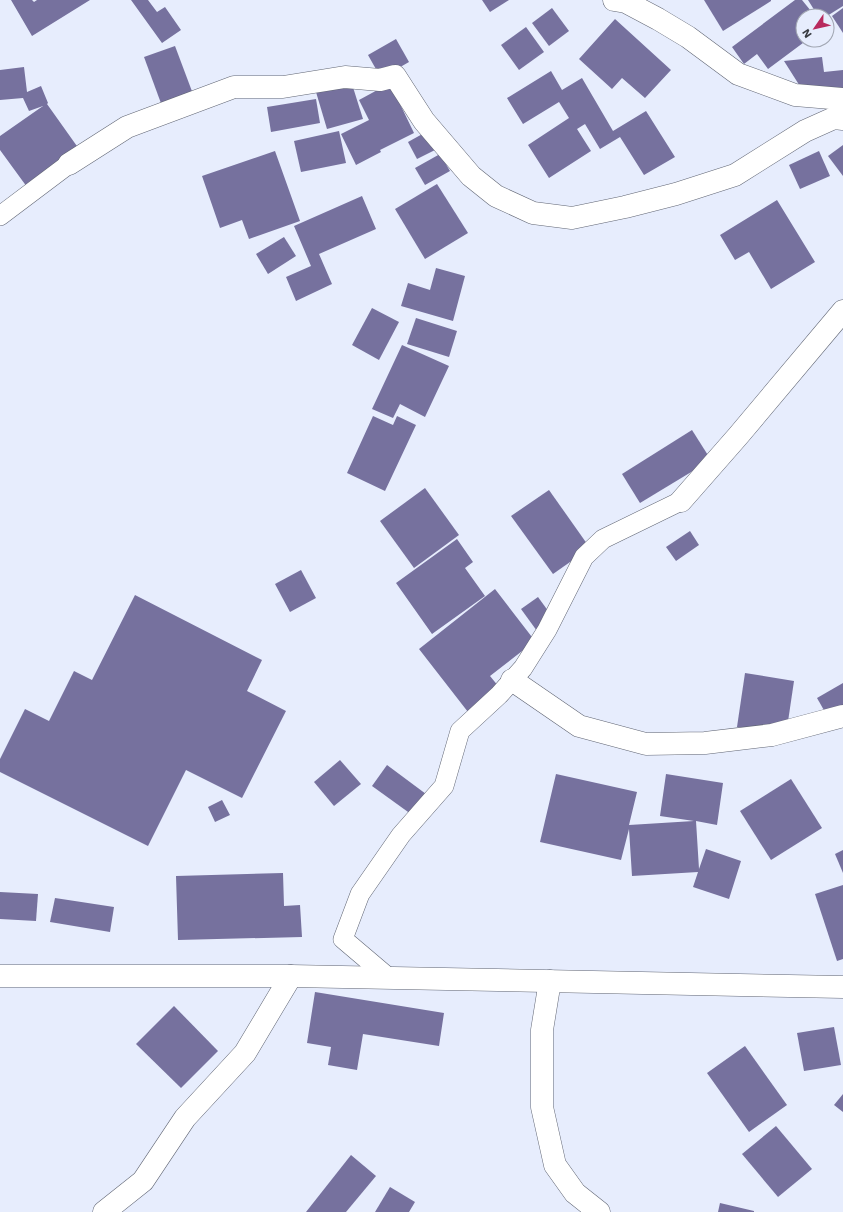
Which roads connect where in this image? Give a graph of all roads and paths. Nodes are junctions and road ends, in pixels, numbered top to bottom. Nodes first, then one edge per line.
1 (614, 0) edge
2 (843, 99) edge
3 (843, 119) edge
4 (69, 164) joint
5 (0, 216) edge
6 (843, 311) edge
7 (681, 501) joint
8 (512, 680) junction
9 (843, 716) edge
10 (0, 976) edge
11 (291, 976) junction
12 (389, 978) junction
13 (550, 981) junction
14 (843, 987) edge
15 (104, 1212) edge
16 (599, 1212) edge

1 - 2 street
3 - 4 street
4 - 5 lane
6 - 7 street
7 - 8 lane
8 - 9 street
8 - 12 lane
10 - 11 street
11 - 12 street
11 - 15 street
12 - 13 street
13 - 14 street
13 - 16 street

